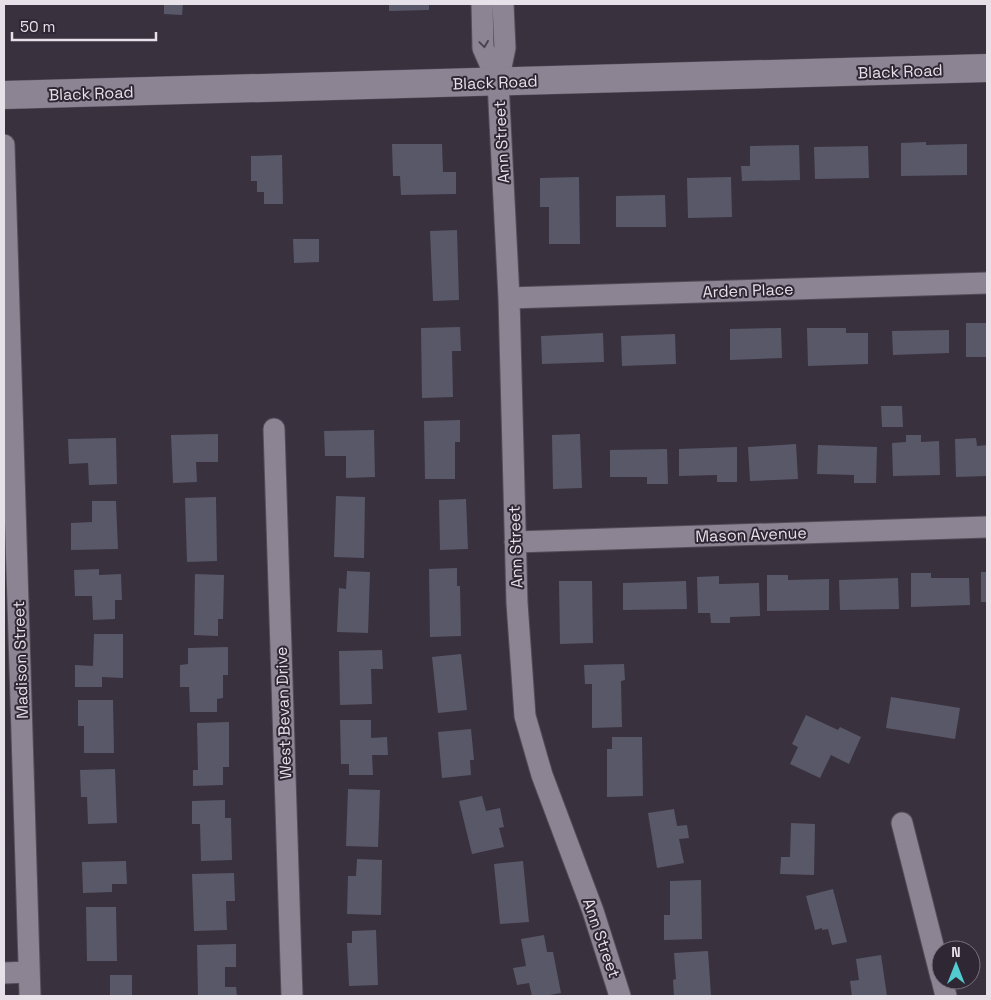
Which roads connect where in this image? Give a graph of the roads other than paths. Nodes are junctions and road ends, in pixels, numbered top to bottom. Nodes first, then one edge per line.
1 (482, 4) edge
2 (502, 4) edge
3 (987, 68) edge
4 (498, 82) junction
5 (4, 95) edge
6 (4, 145) edge
7 (987, 283) edge
8 (509, 298) junction
9 (7, 408) edge
10 (274, 429) dead end
11 (987, 527) edge
12 (515, 542) junction
13 (12, 683) edge
14 (902, 823) dead end
15 (931, 940) edge
16 (29, 972) junction
17 (4, 973) edge
18 (30, 996) edge
19 (292, 996) edge
20 (620, 996) edge

1 -> 4 street, Ann Street
2 - 4 street, Ann Street
3 - 4 main road, Black Road
4 - 5 main road, Black Road
4 - 8 street, Ann Street
6 - 9 street, Madison Street
7 - 8 street, Arden Place
8 - 12 street, Ann Street
9 - 13 street, Madison Street
10 - 19 street, West Bevan Drive
11 - 12 street, Mason Avenue
12 - 20 street, Ann Street
13 - 16 street, Madison Street
14 - 15 street
16 - 17 street
16 - 18 street, Madison Street

